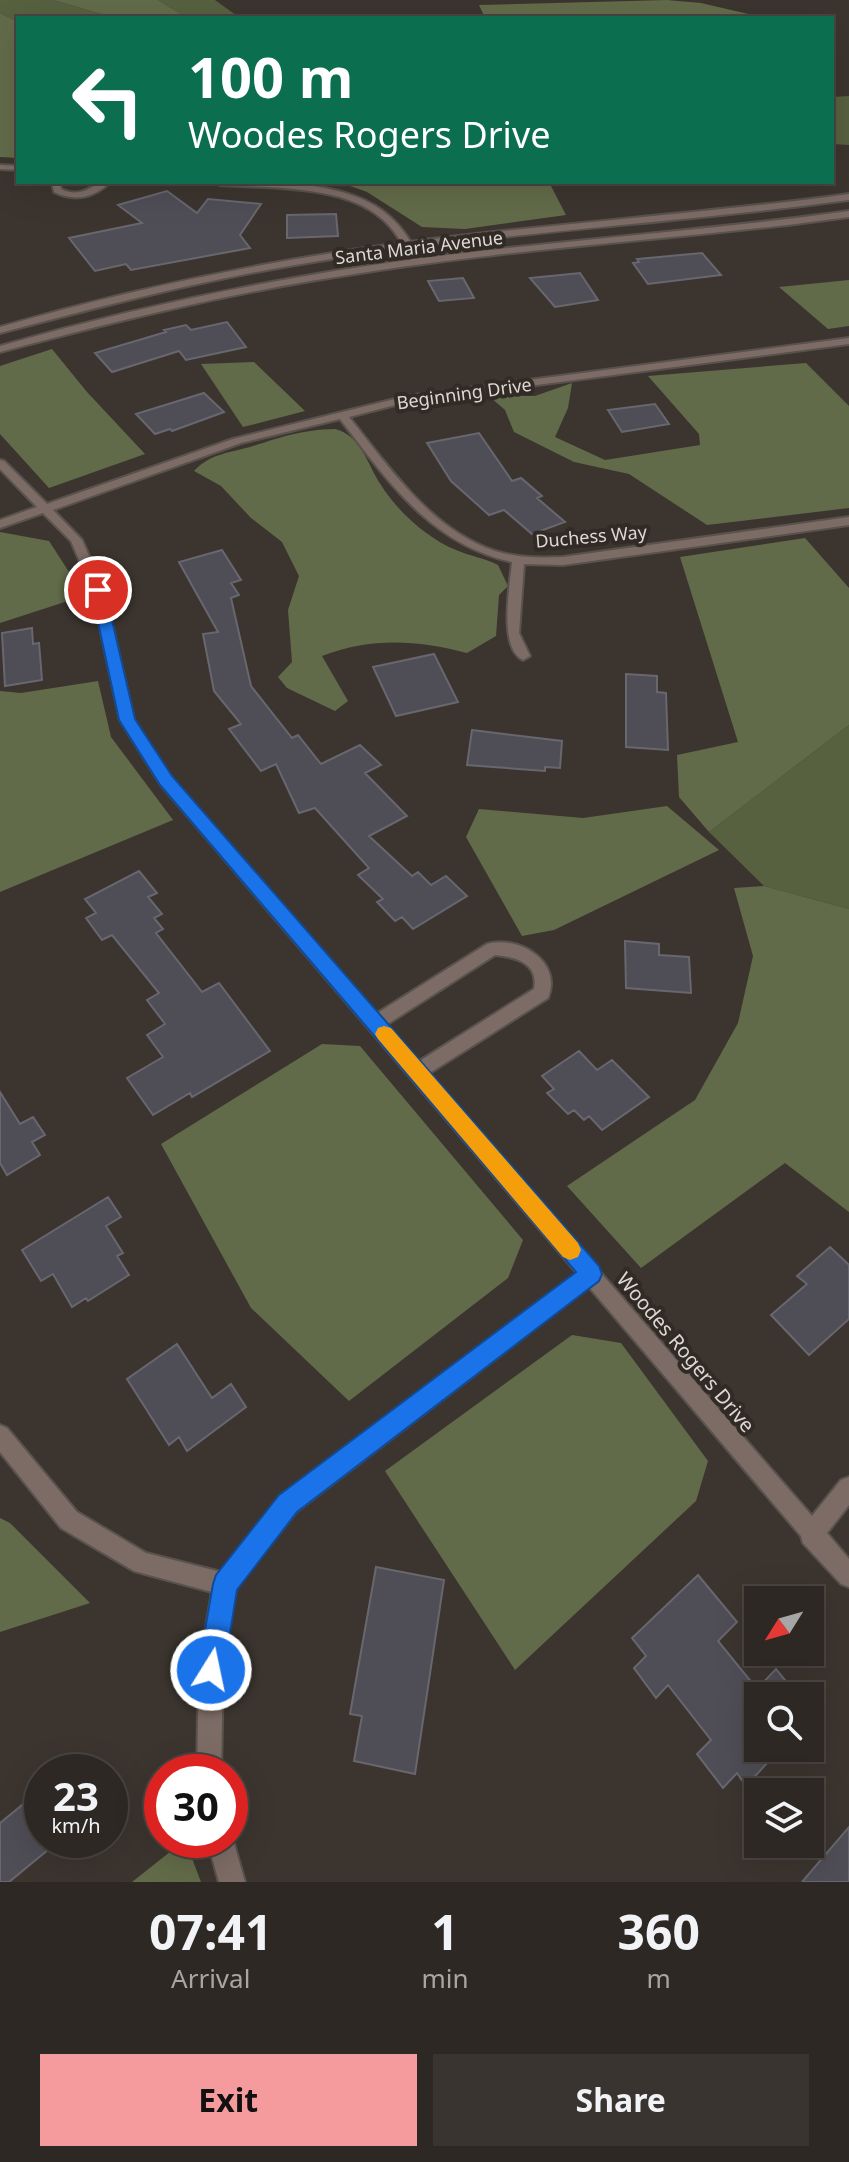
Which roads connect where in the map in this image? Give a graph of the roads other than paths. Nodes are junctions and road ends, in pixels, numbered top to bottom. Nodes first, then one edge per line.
1 (56, 184) edge
2 (103, 184) edge
3 (247, 184) edge
4 (849, 197) edge
5 (849, 214) edge
6 (408, 245) junction
7 (417, 261) junction
8 (0, 330) edge
9 (849, 341) edge
10 (0, 349) edge
11 (343, 416) junction
12 (0, 463) edge
13 (45, 507) junction
14 (849, 521) edge
15 (0, 524) edge
16 (518, 560) junction
17 (523, 656) dead end
18 (375, 1023) junction
19 (417, 1072) junction
20 (591, 1274) junction
21 (0, 1435) edge
22 (849, 1488) edge
23 (811, 1535) junction
24 (849, 1576) edge
25 (225, 1584) junction
26 (209, 1754) edge
27 (225, 1858) edge
28 (232, 1882) edge

1 - 2 street
3 - 6 street
4 - 6 street, Santa Maria Avenue
5 - 7 street, Santa Maria Avenue
6 - 7 street
6 - 8 street, Santa Maria Avenue
7 - 10 street, Santa Maria Avenue
9 - 11 street, Beginning Drive
11 - 13 street, Beginning Drive
11 - 16 street, Duchess Way
12 - 13 street, Woodes Rogers Drive
13 - 15 street, Beginning Drive
13 - 18 street, Woodes Rogers Drive
14 - 16 street, Duchess Way
16 - 17 street
18 - 19 street, Woodes Rogers Drive
18 - 19 street
19 - 20 street, Woodes Rogers Drive
20 - 23 street, Woodes Rogers Drive
20 - 25 street
21 - 25 street
22 - 23 street
23 - 24 street, Woodes Rogers Drive
25 - 26 street
27 - 28 street

